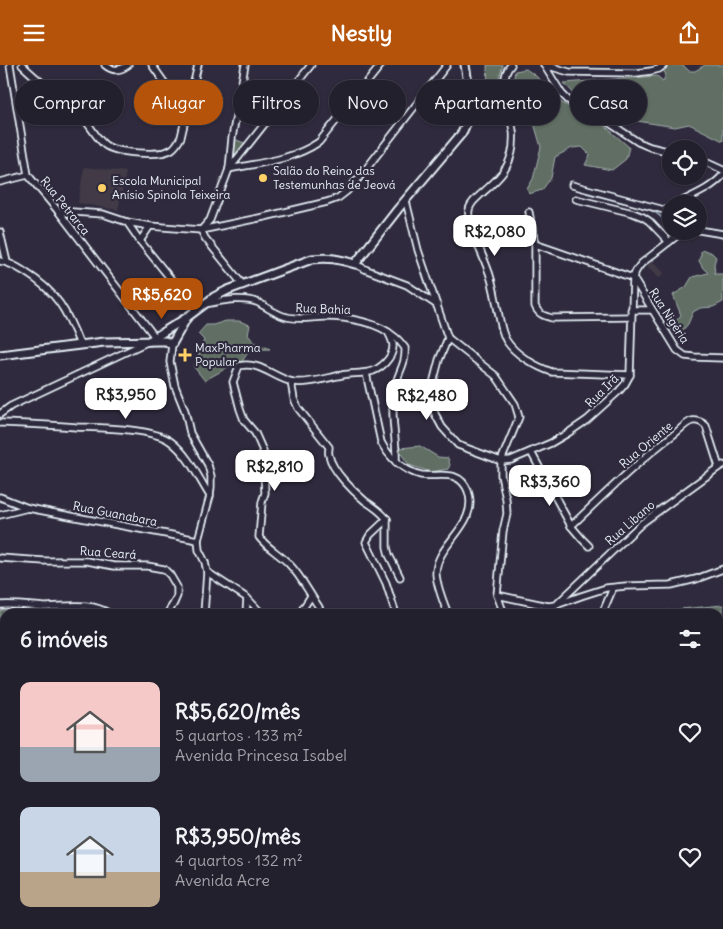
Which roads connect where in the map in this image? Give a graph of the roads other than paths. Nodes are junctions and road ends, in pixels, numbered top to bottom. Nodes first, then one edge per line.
1 (10, 65) edge
2 (22, 65) edge
3 (105, 65) edge
4 (128, 65) edge
5 (152, 65) edge
6 (198, 65) edge
7 (245, 65) edge
8 (311, 65) edge
9 (381, 65) edge
10 (446, 65) edge
11 (465, 65) edge
12 (510, 65) edge
13 (544, 65) edge
14 (664, 65) edge
15 (163, 80) edge
16 (194, 80) edge
17 (184, 125) edge
18 (662, 150) edge
19 (707, 163) edge
20 (229, 169) junction
21 (723, 170) edge
22 (28, 175) junction
23 (723, 175) edge
24 (0, 182) edge
25 (572, 185) dead end
26 (695, 195) edge
27 (576, 199) dead end
28 (406, 201) junction
29 (662, 209) edge
30 (58, 211) junction
31 (529, 212) dead end
32 (127, 222) junction
33 (150, 227) junction
34 (201, 230) junction
35 (707, 231) edge
36 (0, 232) edge
37 (723, 233) edge
38 (672, 240) edge
39 (140, 241) junction
40 (669, 242) junction
41 (535, 244) junction
42 (0, 261) edge
43 (7, 262) junction
44 (355, 264) junction
45 (633, 278) junction
46 (243, 285) junction
47 (203, 304) junction
48 (437, 305) junction
49 (631, 309) junction
50 (196, 310) junction
51 (652, 310) junction
52 (631, 317) junction
53 (184, 321) junction
54 (388, 331) junction
55 (448, 338) junction
56 (154, 339) junction
57 (172, 344) junction
58 (80, 345) junction
59 (0, 355) edge
60 (723, 358) edge
61 (366, 373) junction
62 (630, 375) junction
63 (291, 381) junction
64 (0, 413) edge
65 (0, 423) edge
66 (531, 452) junction
67 (501, 461) junction
68 (396, 462) junction
69 (721, 466) edge
70 (0, 497) edge
71 (210, 497) junction
72 (28, 508) junction
73 (0, 515) edge
74 (387, 519) junction
75 (571, 526) junction
76 (198, 540) junction
77 (590, 546) dead end
78 (0, 558) edge
79 (723, 569) edge
80 (207, 573) junction
81 (400, 577) dead end
82 (613, 588) junction
83 (498, 595) junction
84 (311, 596) junction
85 (246, 598) junction
86 (0, 605) edge
87 (556, 605) junction
88 (100, 609) edge
89 (171, 609) edge
90 (204, 609) edge
91 (246, 609) edge
92 (257, 609) edge
93 (303, 609) edge
94 (320, 609) edge
95 (394, 609) edge
96 (446, 609) edge
97 (502, 609) edge
98 (604, 609) edge

1 - 22 street, Rua Petrarca
2 - 17 street
3 - 4 street
5 - 15 street
6 - 16 street
7 - 20 street
8 - 20 street
9 - 20 street
10 - 34 street
11 - 28 street
12 - 62 street
13 - 14 street
13 - 18 street
19 - 21 street
20 - 34 street
22 - 24 street
22 - 30 street, Rua Petrarca
23 - 26 street
25 - 29 street
27 - 40 street
28 - 44 street
28 - 48 street
30 - 32 street
30 - 56 street, Rua Petrarca
31 - 41 street
32 - 33 street
32 - 39 street
33 - 34 street
33 - 39 street
34 - 46 street
35 - 37 street
36 - 43 street
38 - 40 street
39 - 50 street
40 - 45 street
41 - 45 street
41 - 52 street
42 - 43 street
43 - 58 street
44 - 46 street
44 - 48 street
45 - 49 street, Rua Irã
45 - 51 street, Rua Nigéria
46 - 47 street
47 - 50 street
47 - 54 street, Rua Bahia
48 - 55 street
49 - 51 street
49 - 52 street, Rua Irã
50 - 53 street
51 - 60 street, Rua Nigéria
52 - 62 street, Rua Irã
53 - 56 street
53 - 57 street
54 - 61 street
54 - 68 street, Rua Bahia
55 - 67 street
55 - 67 street
56 - 57 street
56 - 58 street
56 - 64 street
57 - 71 street
58 - 59 street
61 - 63 street
61 - 68 street
62 - 66 street, Rua Irã
63 - 74 street
63 - 84 street
65 - 71 street
66 - 67 street, Rua Irã
66 - 75 street
67 - 83 street
68 - 96 street
69 - 75 street, Rua Oriente
69 - 87 street, Rua Libano
70 - 72 street
71 - 76 street
72 - 73 street
72 - 76 street, Rua Guanabara
74 - 81 street
74 - 95 street
75 - 77 street
76 - 80 street
78 - 89 street, Rua Ceará
79 - 82 street
80 - 85 street
80 - 90 street
82 - 87 street
82 - 98 street
83 - 87 street
83 - 97 street
84 - 93 street
84 - 94 street
85 - 91 street
85 - 92 street
86 - 88 street

